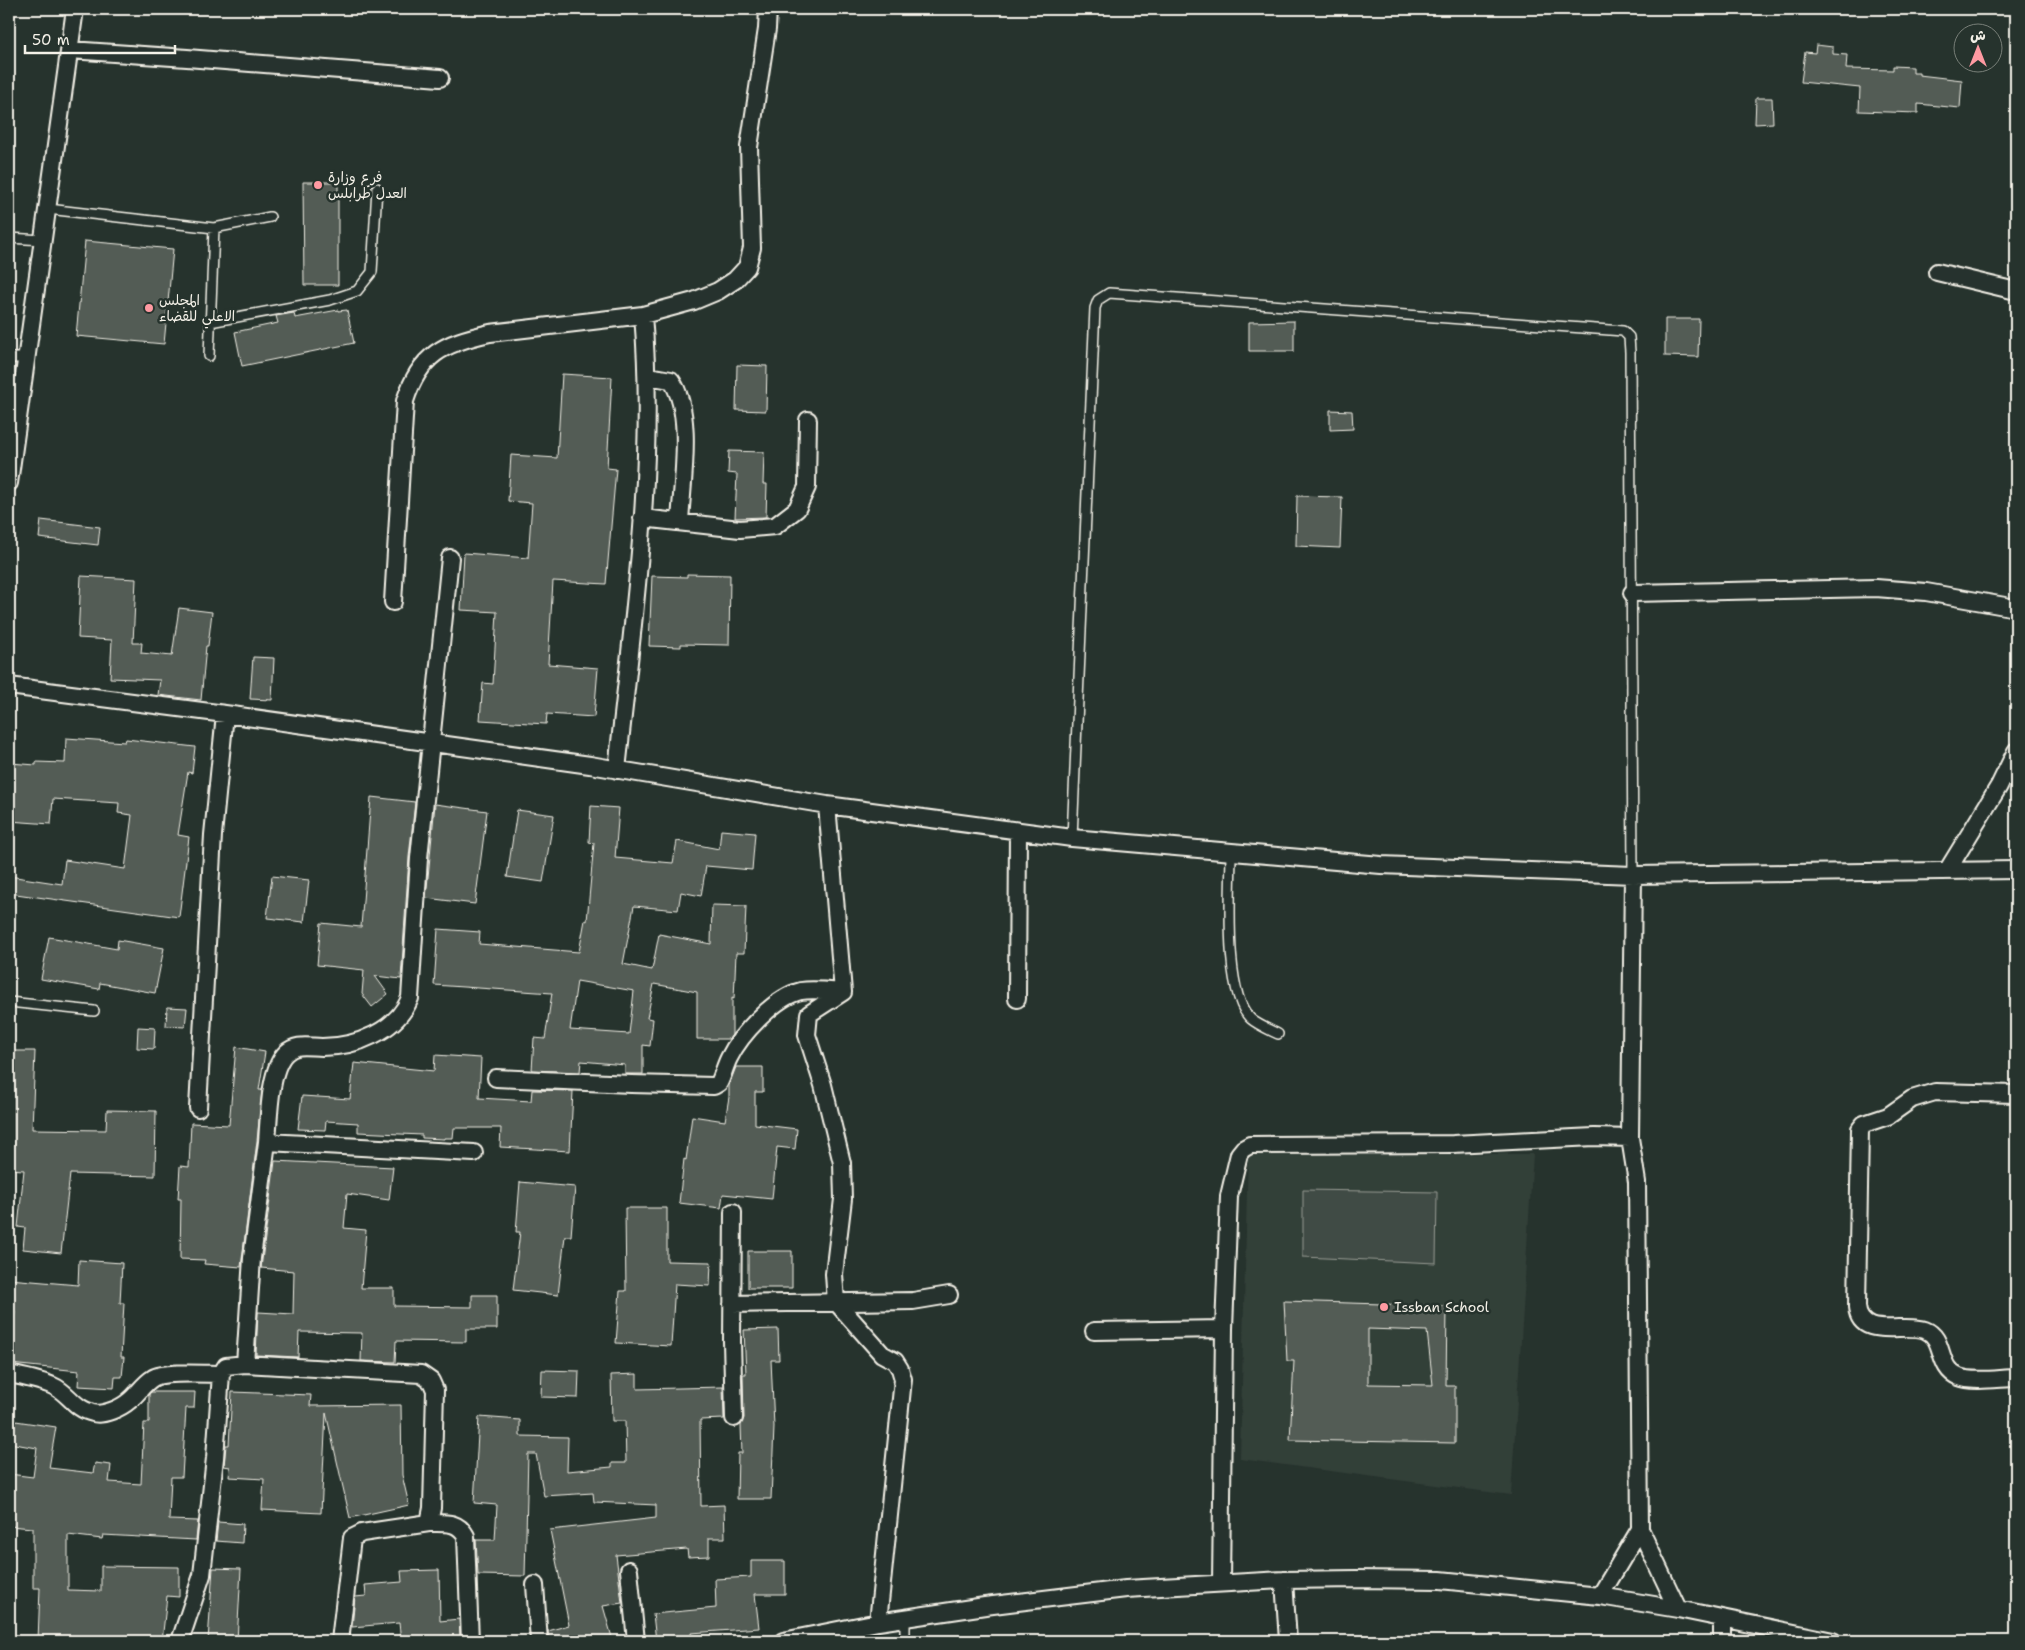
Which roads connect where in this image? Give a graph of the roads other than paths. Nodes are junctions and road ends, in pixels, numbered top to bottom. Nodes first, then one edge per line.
1 (76, 9) edge
2 (768, 9) edge
3 (70, 50) junction
4 (440, 78) dead end
5 (377, 188) dead end
6 (48, 209) junction
7 (270, 217) dead end
8 (214, 228) junction
9 (9, 238) edge
10 (43, 240) junction
11 (1937, 272) dead end
12 (2016, 291) edge
13 (643, 315) junction
14 (210, 322) junction
15 (209, 356) dead end
16 (9, 358) edge
17 (26, 358) junction
18 (648, 376) junction
19 (808, 420) dead end
20 (9, 483) edge
21 (642, 518) junction
22 (680, 522) junction
23 (450, 558) dead end
24 (1632, 593) junction
25 (392, 602) dead end
26 (2016, 608) edge
27 (9, 686) edge
28 (225, 714) junction
29 (432, 744) junction
30 (2016, 751) edge
31 (617, 770) junction
32 (826, 805) junction
33 (1018, 832) junction
34 (1072, 838) junction
35 (1231, 852) junction
36 (2016, 870) edge
37 (1947, 871) junction
38 (1634, 875) junction
39 (843, 992) junction
40 (1017, 999) dead end
41 (9, 1002) edge
42 (94, 1011) dead end
43 (1278, 1034) dead end
44 (496, 1078) dead end
45 (2016, 1094) edge
46 (198, 1108) dead end
47 (1630, 1138) junction
48 (266, 1142) junction
49 (474, 1154) dead end
50 (733, 1212) dead end
51 (949, 1294) dead end
52 (836, 1302) junction
53 (732, 1304) junction
54 (1224, 1329) junction
55 (1094, 1331) dead end
56 (245, 1364) junction
57 (9, 1374) edge
58 (222, 1374) junction
59 (2016, 1378) edge
60 (734, 1418) dead end
61 (430, 1523) junction
62 (1640, 1528) junction
63 (629, 1570) dead end
64 (1284, 1580) junction
65 (1221, 1583) junction
66 (535, 1585) dead end
67 (1600, 1596) junction
68 (1678, 1609) junction
69 (905, 1618) junction
70 (1722, 1620) junction
71 (878, 1622) junction
72 (805, 1638) edge
73 (180, 1641) edge
74 (340, 1641) edge
75 (470, 1641) edge
76 (539, 1641) edge
77 (636, 1641) edge
78 (783, 1641) edge
79 (905, 1641) edge
80 (1288, 1641) edge
81 (1722, 1641) edge
82 (1832, 1641) edge

1 - 3 street
2 - 13 street
3 - 4 street
3 - 6 street
5 - 14 lane
6 - 8 lane
6 - 10 street
7 - 8 lane
8 - 14 lane
9 - 10 lane
10 - 17 street
11 - 12 street
13 - 18 street
13 - 25 street
14 - 15 lane
16 - 17 lane
17 - 20 street
18 - 21 street
18 - 22 street
19 - 22 street
21 - 22 street
21 - 31 street
23 - 29 street
24 - 26 street
24 - 34 lane
24 - 38 lane
27 - 28 street
28 - 29 street
28 - 46 street
29 - 31 street
29 - 48 street
30 - 37 street
31 - 32 street
32 - 33 street
32 - 39 street
33 - 34 street
33 - 40 street
34 - 35 street
35 - 38 street
35 - 43 lane
36 - 37 street
37 - 38 street
38 - 47 street
39 - 44 street
39 - 52 street
41 - 42 lane
45 - 59 street
47 - 54 street
47 - 62 street
48 - 49 street
48 - 56 street
50 - 53 street
51 - 52 street
52 - 53 street
52 - 71 street
53 - 60 street
54 - 55 street
54 - 65 street
56 - 58 street
56 - 61 street
57 - 58 street
58 - 73 street
61 - 74 street
61 - 75 street
62 - 67 street
62 - 68 street
63 - 77 street
64 - 65 street
64 - 67 street
64 - 80 street
65 - 69 street
66 - 76 street
67 - 68 street
68 - 70 street
69 - 71 street
69 - 79 lane
70 - 81 street
70 - 82 street
71 - 72 street
72 - 78 street

